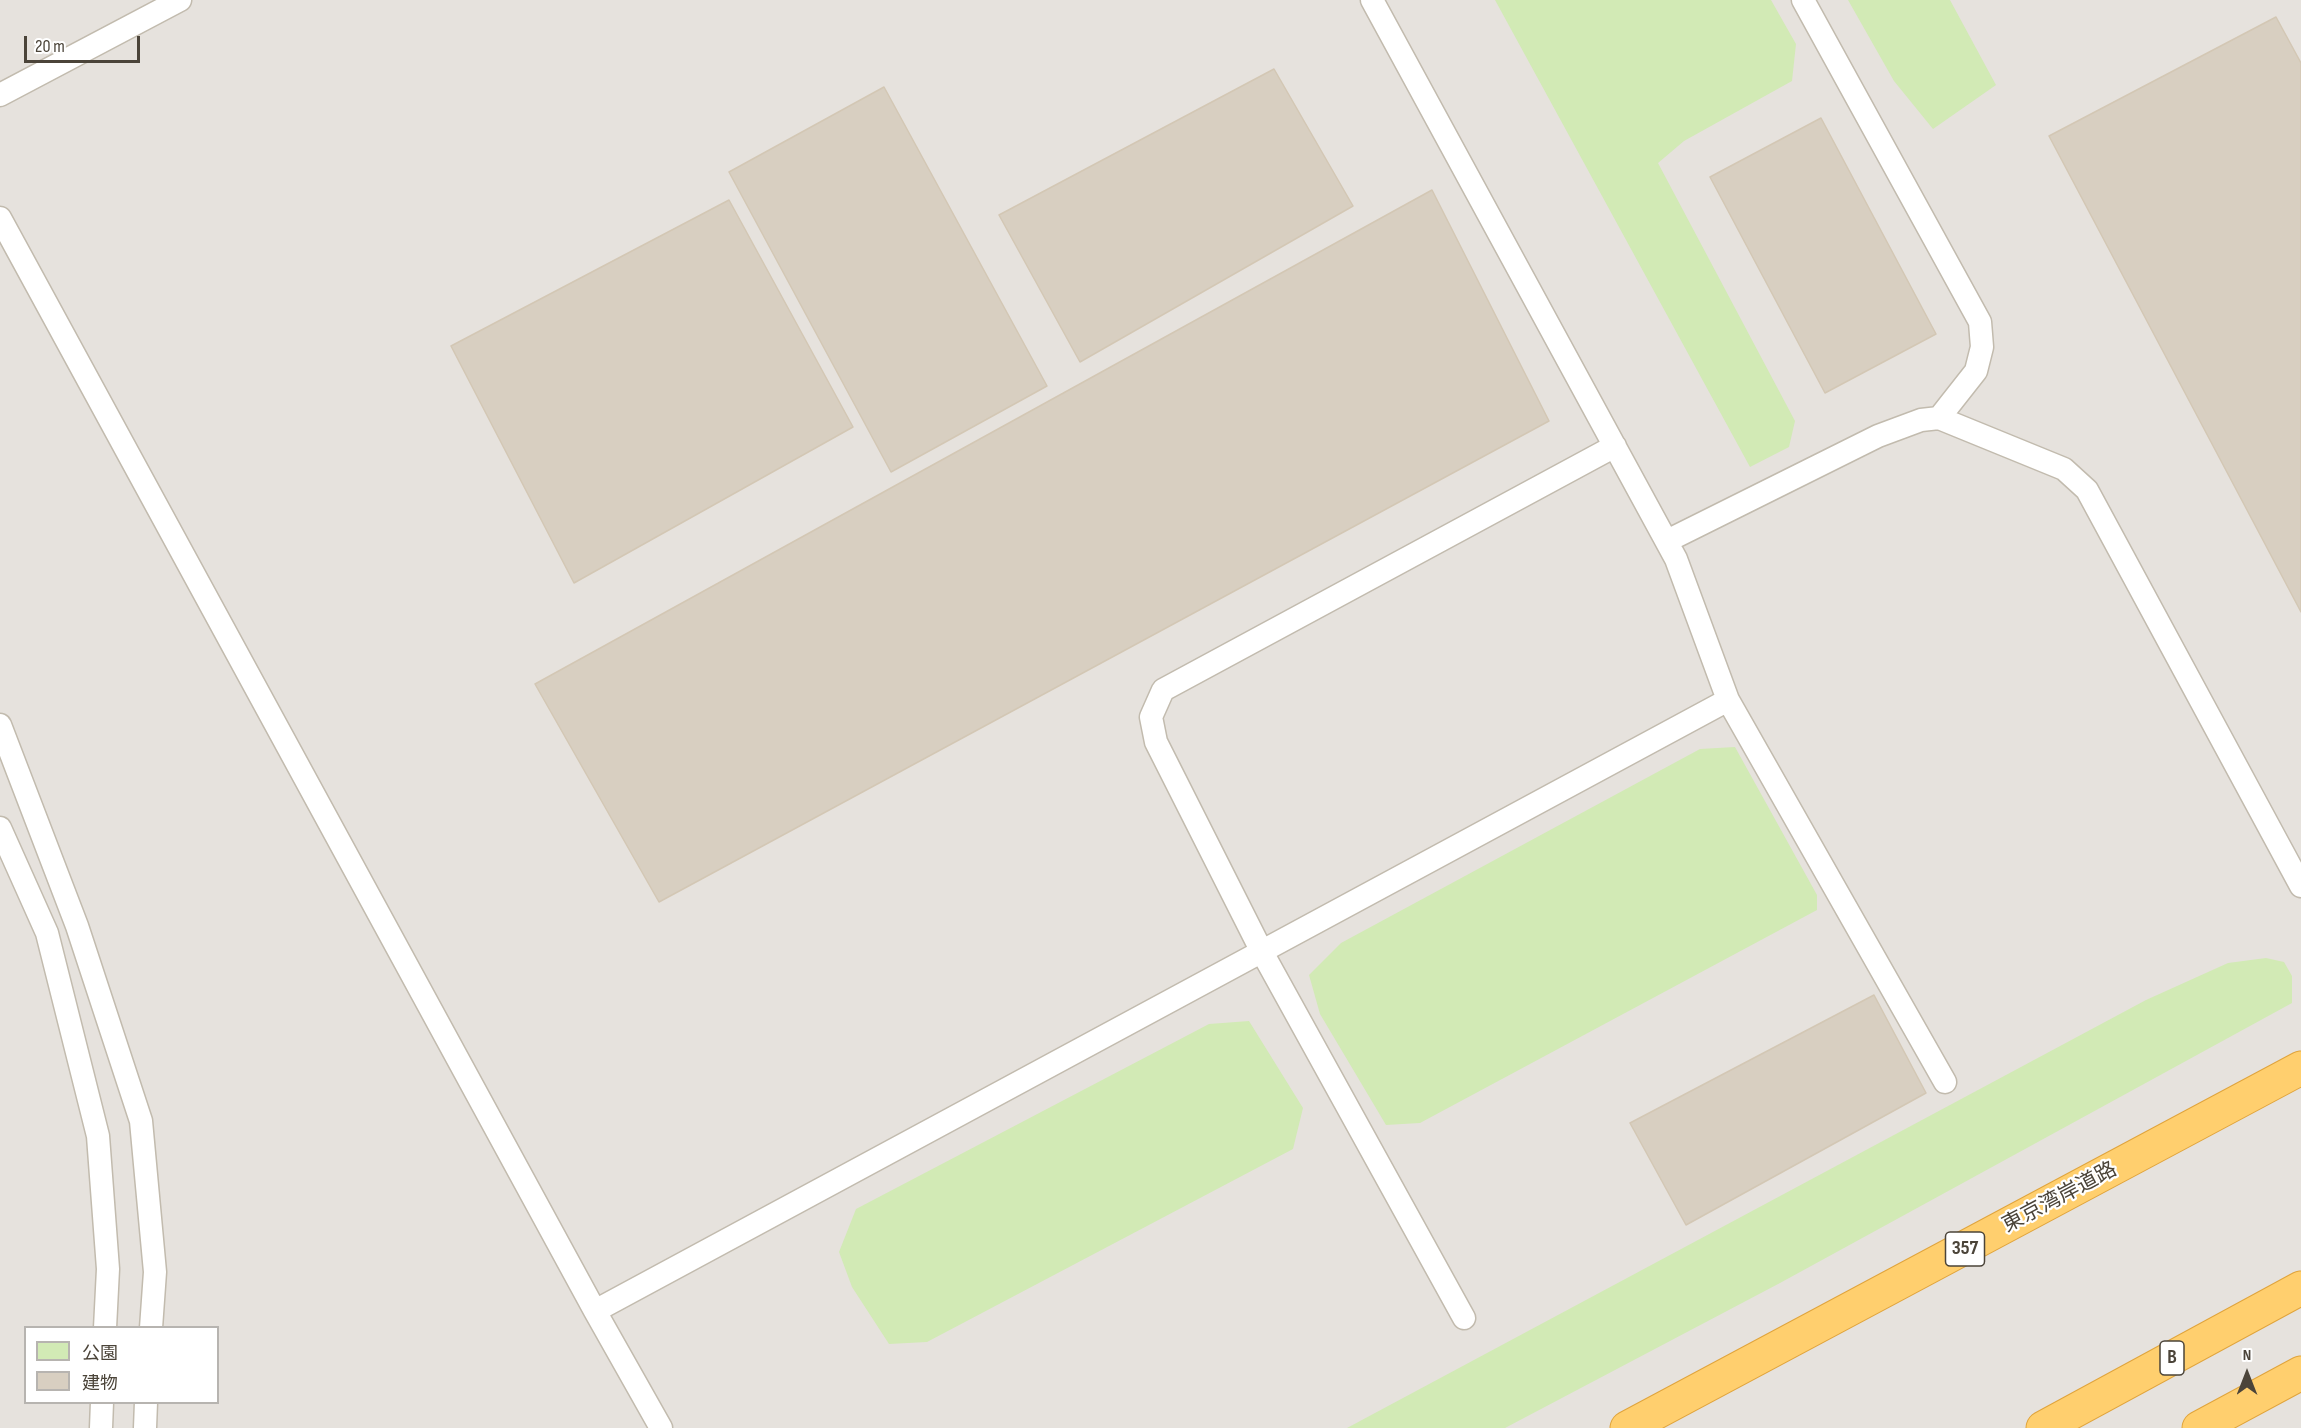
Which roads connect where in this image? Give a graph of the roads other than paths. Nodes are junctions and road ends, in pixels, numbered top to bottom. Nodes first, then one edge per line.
1 (180, 0) edge
2 (1372, 0) edge
3 (1803, 0) edge
4 (0, 95) edge
5 (0, 218) edge
6 (1939, 418) junction
7 (1615, 446) junction
8 (1667, 541) junction
9 (1728, 700) junction
10 (0, 725) edge
11 (0, 828) edge
12 (2301, 886) edge
13 (1262, 952) junction
14 (2301, 1068) edge
15 (1945, 1082) dead end
16 (2301, 1288) edge
17 (595, 1311) junction
18 (1464, 1317) dead end
19 (105, 1326) edge
20 (151, 1326) edge
21 (2301, 1373) edge
22 (1702, 1389) junction
23 (102, 1404) edge
24 (146, 1404) edge
25 (101, 1428) edge
26 (144, 1428) edge
27 (661, 1428) edge
28 (1627, 1428) edge
29 (1638, 1428) edge
30 (2043, 1428) edge
31 (2199, 1428) edge

1 - 4 lane
2 - 7 lane
3 - 6 lane
5 - 17 lane
6 - 8 lane
6 - 12 lane
7 - 8 lane
7 - 13 lane
8 - 9 lane
9 - 13 lane
9 - 15 lane
10 - 20 lane
11 - 19 lane
13 - 17 lane
13 - 18 lane
14 - 22 highway, 東京湾岸道路 / 357
16 - 30 highway, B
17 - 27 lane
21 - 31 highway
22 - 28 highway, 東京湾岸道路 / 357
22 - 29 highway
23 - 25 lane
24 - 26 lane

